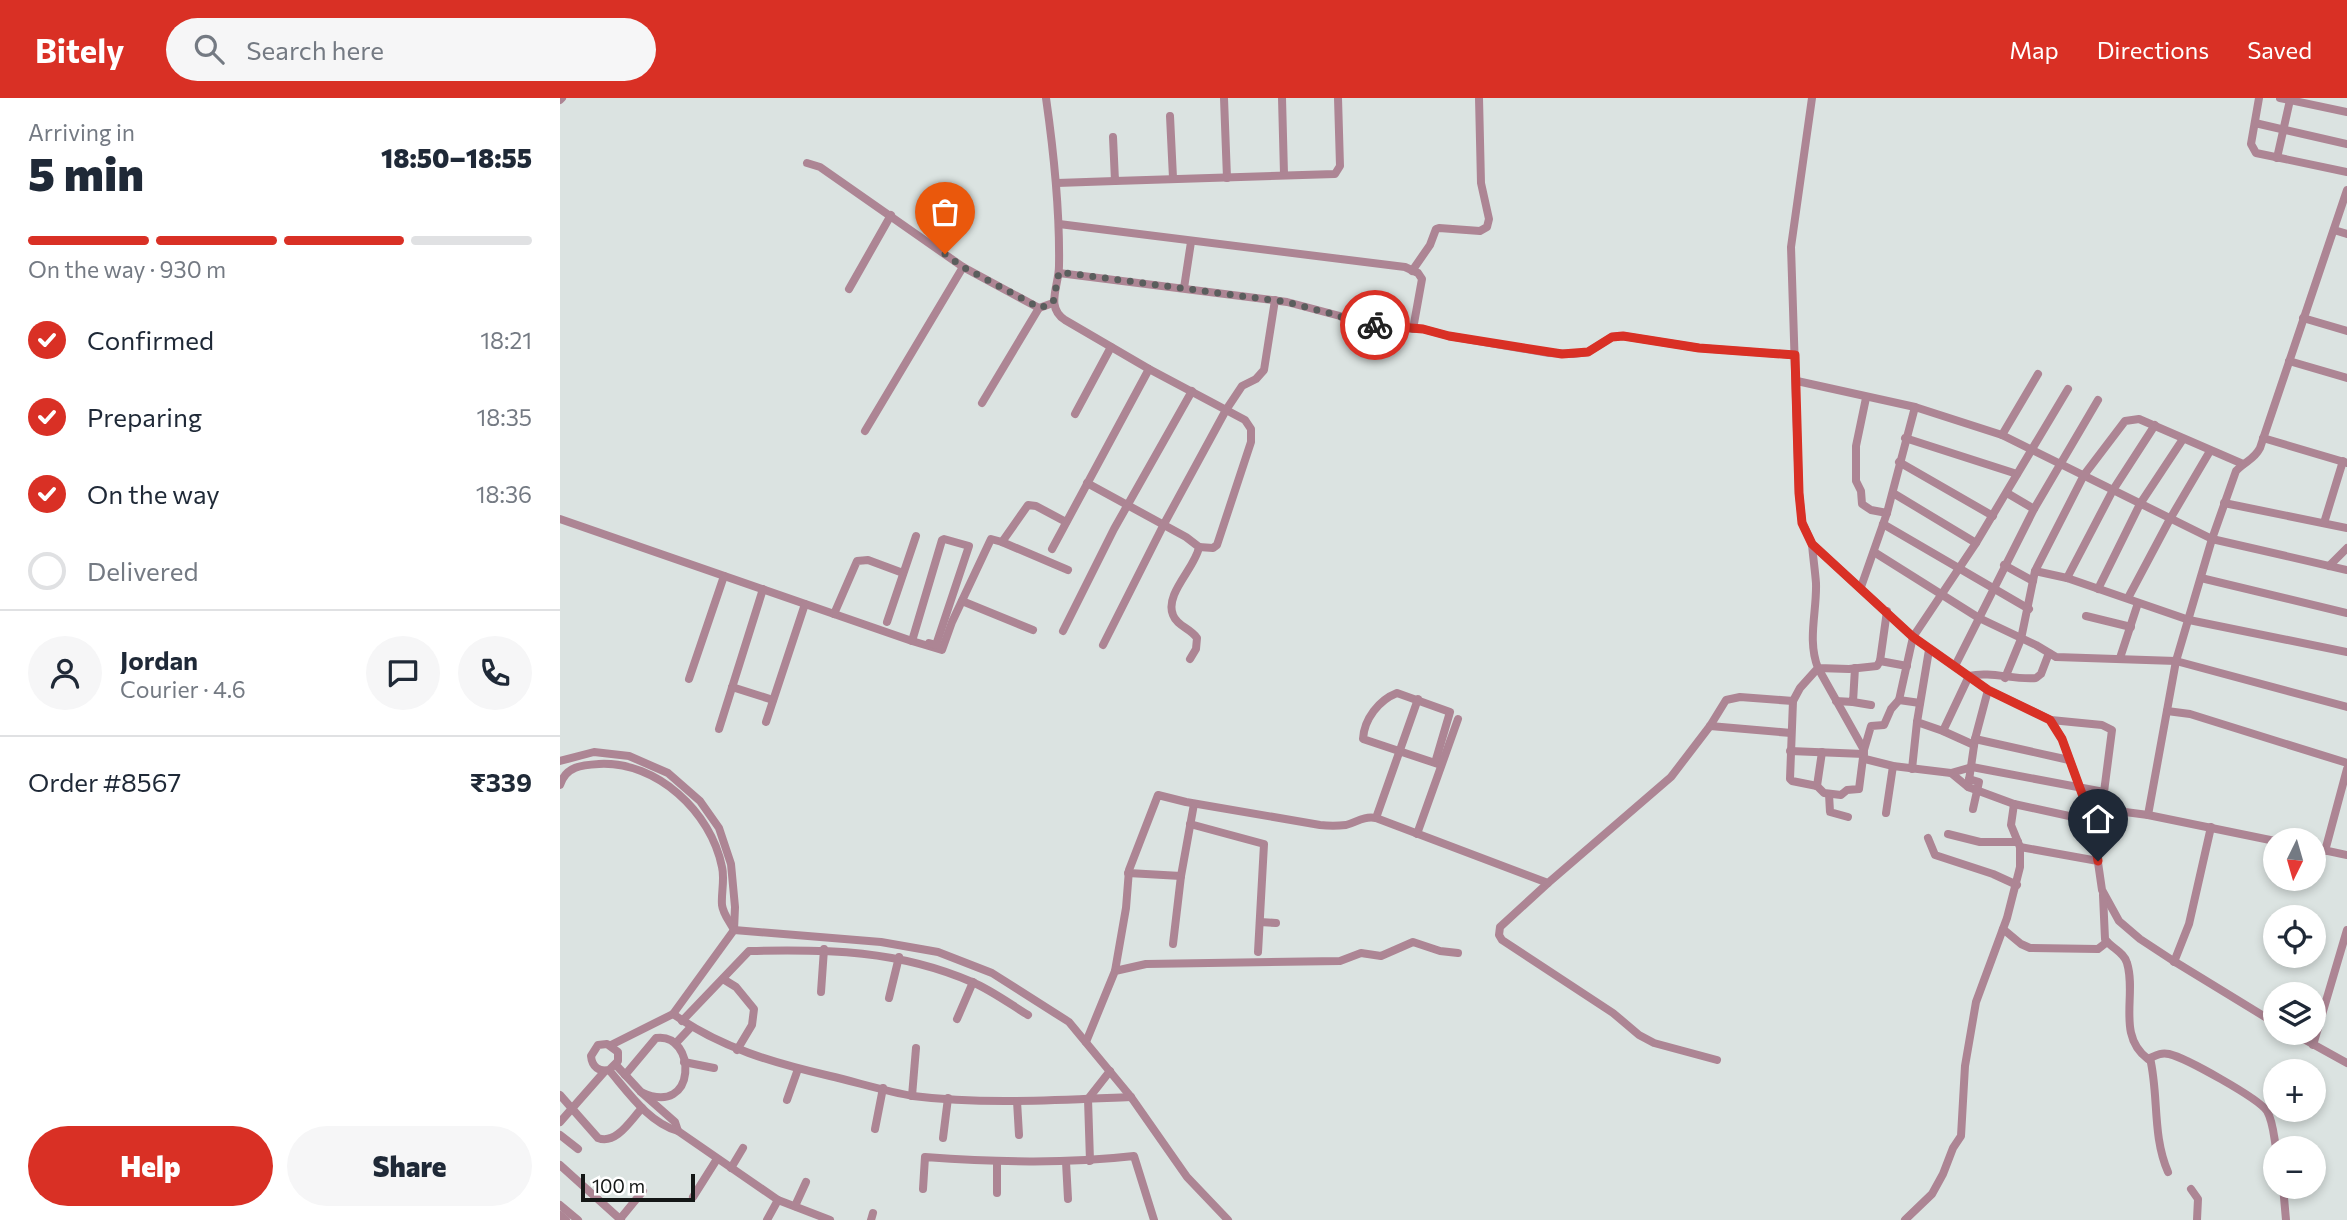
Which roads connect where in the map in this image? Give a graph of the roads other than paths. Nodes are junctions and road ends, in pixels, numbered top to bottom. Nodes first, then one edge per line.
1 (1046, 98) edge
2 (1224, 98) edge
3 (1282, 98) edge
4 (1338, 98) edge
5 (1479, 98) edge
6 (1812, 98) edge
7 (2259, 98) edge
8 (2280, 98) edge
9 (2290, 100) junction
10 (2346, 111) edge
11 (1170, 117) dead end
12 (2255, 123) junction
13 (2284, 130) junction
14 (1112, 137) dead end
15 (2347, 144) edge
16 (2277, 158) junction
17 (807, 163) dead end
18 (2347, 172) edge
19 (1284, 174) junction
20 (1172, 178) junction
21 (1227, 178) junction
22 (1115, 181) junction
23 (1057, 183) junction
24 (2347, 191) edge
25 (891, 215) junction
26 (1059, 224) junction
27 (2334, 230) junction
28 (2347, 234) edge
29 (1191, 242) junction
30 (963, 267) junction
31 (1412, 271) junction
32 (1059, 272) junction
33 (1184, 288) junction
34 (849, 289) dead end
35 (1275, 300) junction
36 (1053, 303) junction
37 (1040, 308) junction
38 (2303, 318) junction
39 (1413, 328) junction
40 (2347, 331) edge
41 (1111, 347) junction
42 (1795, 355) junction
43 (2289, 361) junction
44 (1149, 369) junction
45 (2038, 374) dead end
46 (2347, 378) edge
47 (1797, 381) junction
48 (2068, 389) dead end
49 (1192, 391) junction
50 (1866, 398) junction
51 (2098, 400) dead end
52 (982, 403) dead end
53 (1915, 407) junction
54 (1226, 410) junction
55 (1075, 414) dead end
56 (2155, 425) junction
57 (865, 431) dead end
58 (2002, 435) junction
59 (1905, 438) junction
60 (2263, 438) junction
61 (2183, 439) junction
62 (2033, 449) junction
63 (2210, 451) junction
64 (1899, 462) junction
65 (2060, 462) junction
66 (2345, 462) edge
67 (2243, 464) junction
68 (2017, 474) junction
69 (2084, 475) junction
70 (1087, 483) junction
71 (2113, 490) junction
72 (1893, 493) junction
73 (2007, 493) junction
74 (2224, 503) junction
75 (1127, 505) junction
76 (2140, 505) junction
77 (2034, 509) junction
78 (1887, 513) junction
79 (1993, 516) junction
80 (560, 519) edge
81 (2170, 519) junction
82 (1066, 522) junction
83 (2324, 523) junction
84 (1164, 524) junction
85 (1883, 524) junction
86 (2347, 528) edge
87 (916, 536) dead end
88 (2212, 539) junction
89 (1002, 542) junction
90 (1976, 543) junction
91 (1812, 544) junction
92 (1199, 547) junction
93 (2347, 548) edge
94 (1052, 549) dead end
95 (1874, 552) junction
96 (2004, 565) junction
97 (2329, 566) junction
98 (1959, 569) junction
99 (1068, 570) dead end
100 (2347, 570) edge
101 (2035, 571) junction
102 (903, 573) junction
103 (724, 576) junction
104 (2067, 578) junction
105 (2202, 578) junction
106 (2033, 581) junction
107 (1861, 587) junction
108 (763, 589) junction
109 (1993, 589) junction
110 (2098, 589) junction
111 (1942, 595) junction
112 (2129, 598) junction
113 (962, 601) junction
114 (2138, 603) junction
115 (805, 604) junction
116 (2029, 609) junction
117 (1887, 611) junction
118 (2347, 613) edge
119 (834, 614) junction
120 (2086, 615) dead end
121 (1979, 618) junction
122 (2189, 620) junction
123 (887, 622) dead end
124 (2131, 627) junction
125 (1033, 630) dead end
126 (1063, 631) dead end
127 (1913, 637) junction
128 (2021, 639) junction
129 (912, 640) junction
130 (1103, 645) dead end
131 (1929, 650) junction
132 (2347, 652) edge
133 (2049, 653) junction
134 (2120, 658) junction
135 (1190, 659) dead end
136 (1880, 661) junction
137 (2176, 661) junction
138 (1907, 666) junction
139 (1955, 666) junction
140 (1818, 668) junction
141 (1855, 668) junction
142 (1969, 676) junction
143 (2002, 677) junction
144 (689, 679) dead end
145 (733, 687) junction
146 (1990, 691) junction
147 (1418, 699) junction
148 (773, 700) junction
149 (1899, 700) junction
150 (1793, 701) junction
151 (1836, 701) junction
152 (1853, 702) junction
153 (1920, 703) junction
154 (1871, 705) dead end
155 (2347, 707) edge
156 (2167, 711) junction
157 (1458, 719) dead end
158 (2050, 720) junction
159 (766, 722) dead end
160 (1917, 722) junction
161 (1710, 726) junction
162 (719, 729) dead end
163 (1943, 731) junction
164 (1791, 733) junction
165 (1975, 742) junction
166 (1399, 751) junction
167 (1790, 751) junction
168 (1822, 752) junction
169 (1864, 755) junction
170 (2069, 760) junction
171 (560, 761) edge
172 (1438, 764) junction
173 (1893, 766) junction
174 (2347, 766) edge
175 (1972, 767) junction
176 (1912, 769) junction
177 (1951, 773) junction
178 (1969, 783) junction
179 (560, 785) edge
180 (1817, 786) junction
181 (2081, 789) junction
182 (1978, 792) junction
183 (1829, 794) junction
184 (1194, 804) junction
185 (2014, 804) junction
186 (2087, 807) junction
187 (1973, 808) dead end
188 (1886, 813) dead end
189 (2148, 815) junction
190 (1848, 817) dead end
191 (1376, 818) junction
192 (2092, 821) junction
193 (1190, 824) junction
194 (2211, 827) junction
195 (1417, 834) junction
196 (1948, 834) dead end
197 (1928, 838) dead end
198 (2263, 838) edge
199 (2019, 844) junction
200 (2326, 847) edge
201 (2326, 851) edge
202 (2347, 855) edge
203 (2098, 861) junction
204 (1128, 873) junction
205 (1181, 876) junction
206 (1548, 883) junction
207 (2017, 885) junction
208 (2103, 895) junction
209 (1260, 922) junction
210 (1276, 923) dead end
211 (2003, 929) junction
212 (734, 930) junction
213 (2347, 930) edge
214 (2107, 942) junction
215 (1174, 944) dead end
216 (824, 949) junction
217 (1258, 952) dead end
218 (1458, 953) dead end
219 (900, 957) junction
220 (2174, 962) junction
221 (1115, 971) junction
222 (723, 979) junction
223 (972, 982) junction
224 (821, 992) dead end
225 (889, 998) dead end
226 (2326, 1001) edge
227 (673, 1014) junction
228 (1028, 1014) dead end
229 (2263, 1016) edge
230 (957, 1019) dead end
231 (682, 1021) junction
232 (691, 1027) junction
233 (1086, 1042) junction
234 (676, 1043) junction
235 (611, 1045) junction
236 (2313, 1045) edge
237 (916, 1048) dead end
238 (737, 1050) junction
239 (2150, 1058) junction
240 (1717, 1060) dead end
241 (684, 1062) junction
242 (2347, 1063) edge
243 (714, 1068) dead end
244 (610, 1069) junction
245 (798, 1069) junction
246 (1110, 1071) junction
247 (625, 1075) junction
248 (883, 1088) junction
249 (641, 1092) junction
250 (560, 1095) edge
251 (912, 1096) junction
252 (1131, 1097) junction
253 (948, 1098) junction
254 (1088, 1099) junction
255 (787, 1100) dead end
256 (1017, 1101) junction
257 (572, 1107) junction
258 (642, 1108) junction
259 (560, 1122) edge
260 (875, 1129) dead end
261 (678, 1130) junction
262 (560, 1135) edge
263 (1019, 1135) dead end
264 (2273, 1136) edge
265 (943, 1138) dead end
266 (743, 1148) dead end
267 (578, 1149) dead end
268 (718, 1159) junction
269 (1090, 1161) junction
270 (1066, 1162) junction
271 (997, 1163) junction
272 (560, 1165) edge
273 (731, 1168) junction
274 (2168, 1172) dead end
275 (806, 1182) dead end
276 (923, 1189) dead end
277 (2191, 1189) dead end
278 (643, 1191) dead end
279 (997, 1193) dead end
280 (693, 1197) dead end
281 (1069, 1199) dead end
282 (2284, 1199) edge
283 (778, 1200) junction
284 (560, 1205) edge
285 (795, 1206) junction
286 (560, 1215) edge
287 (620, 1219) edge
288 (566, 1220) edge
289 (578, 1220) edge
290 (767, 1220) edge
291 (830, 1220) edge
292 (1154, 1220) edge
293 (1228, 1220) edge
294 (1905, 1220) edge
295 (2197, 1220) edge
296 (2286, 1220) edge

1 - 23 street
2 - 21 street
3 - 19 street
4 - 19 street
5 - 31 street
6 - 42 street
7 - 12 street
8 - 9 street
9 - 10 street
9 - 13 street
11 - 20 street
12 - 13 street
12 - 16 street
13 - 15 street
13 - 16 street
14 - 22 street
16 - 18 street
17 - 25 street
19 - 21 street
20 - 21 street
20 - 22 street
22 - 23 street
23 - 26 street
24 - 27 street
25 - 30 street
25 - 34 street
26 - 29 street
26 - 32 street
27 - 28 street
27 - 38 street
29 - 31 street
29 - 33 street
30 - 37 street
30 - 57 street
31 - 39 street
32 - 33 street
32 - 36 street
33 - 35 street
35 - 39 street
35 - 54 street
36 - 37 street
36 - 41 street
37 - 52 street
38 - 40 street
38 - 43 street
39 - 42 street
41 - 44 street
41 - 55 street
42 - 47 street
43 - 46 street
43 - 60 street
44 - 49 street
44 - 70 street
45 - 58 street
47 - 50 street
47 - 91 street
48 - 62 street
49 - 54 street
49 - 75 street
50 - 53 street
50 - 78 street
51 - 65 street
53 - 58 street
53 - 59 street
54 - 84 street
54 - 92 street
56 - 61 street
56 - 69 street
56 - 71 street
58 - 62 street
59 - 64 street
59 - 68 street
60 - 66 street
60 - 67 street
61 - 63 street
61 - 76 street
62 - 65 street
62 - 68 street
63 - 67 street
63 - 81 street
64 - 72 street
64 - 79 street
65 - 69 street
65 - 77 street
66 - 83 street
67 - 74 street
68 - 73 street
69 - 71 street
69 - 101 street
70 - 75 street
70 - 82 street
71 - 76 street
71 - 104 street
72 - 78 street
72 - 90 street
73 - 77 street
73 - 79 street
74 - 83 street
74 - 88 street
75 - 84 street
75 - 126 street
76 - 81 street
76 - 110 street
77 - 96 street
78 - 85 street
79 - 90 street
80 - 103 street
81 - 88 street
81 - 112 street
82 - 89 street
82 - 94 street
83 - 86 street
84 - 92 street
84 - 130 street
85 - 95 street
85 - 98 street
87 - 102 street
88 - 97 street
88 - 105 street
89 - 99 street
89 - 113 street
90 - 98 street
91 - 107 street
91 - 140 street
92 - 135 street
93 - 97 street
95 - 107 street
95 - 111 street
96 - 106 street
96 - 109 street
97 - 100 street
98 - 109 street
98 - 111 street
101 - 104 street
101 - 106 street
102 - 119 street
102 - 123 street
103 - 108 street
103 - 144 street
104 - 110 street
105 - 118 street
105 - 122 street
106 - 116 street
107 - 117 street
108 - 115 street
108 - 145 street
109 - 116 street
109 - 121 street
110 - 112 street
111 - 121 street
111 - 127 street
112 - 114 street
113 - 125 street
113 - 129 street
114 - 122 street
114 - 124 street
115 - 119 street
115 - 148 street
116 - 128 street
117 - 127 street
117 - 136 street
119 - 129 street
120 - 124 street
121 - 128 street
121 - 139 street
122 - 132 street
122 - 137 street
124 - 134 street
127 - 131 street
127 - 138 street
128 - 133 street
128 - 143 street
129 - 129 street
131 - 139 street
131 - 153 street
133 - 134 street
133 - 143 street
134 - 137 street
136 - 138 street
136 - 141 street
137 - 155 street
137 - 156 street
138 - 149 street
139 - 142 street
140 - 141 street
140 - 150 street
140 - 151 street
141 - 152 street
142 - 143 street
142 - 146 street
142 - 163 street
143 - 146 street
145 - 148 street
145 - 162 street
146 - 158 street
146 - 165 street
147 - 166 street
147 - 166 street
147 - 172 street
148 - 159 street
149 - 153 street
149 - 169 street
150 - 161 street
150 - 164 street
151 - 152 street
151 - 169 street
152 - 154 street
153 - 160 street
156 - 174 street
156 - 189 street
157 - 172 street
158 - 170 street
158 - 181 street
160 - 163 street
160 - 176 street
161 - 164 street
161 - 206 street
163 - 165 street
164 - 167 street
165 - 170 street
165 - 175 street
166 - 172 street
166 - 191 street
167 - 168 street
167 - 180 street
168 - 169 street
168 - 180 street
169 - 173 street
169 - 183 street
170 - 181 street
171 - 212 street
172 - 195 street
173 - 176 street
173 - 188 street
174 - 200 street
175 - 177 street
175 - 178 street
175 - 181 street
176 - 177 street
177 - 178 street
178 - 182 street
179 - 212 street
180 - 183 street
181 - 186 street
182 - 185 street
182 - 187 street
183 - 190 street
184 - 191 street
184 - 193 street
184 - 204 street
185 - 192 street
185 - 199 street
186 - 189 street
186 - 192 street
189 - 194 street
191 - 195 street
192 - 203 street
193 - 205 street
193 - 209 street
194 - 198 street
194 - 220 street
195 - 206 street
196 - 199 street
197 - 207 street
199 - 203 street
199 - 207 street
201 - 202 street
203 - 208 street
204 - 205 street
204 - 221 street
205 - 215 street
206 - 240 street
207 - 211 street
208 - 214 street
208 - 220 street
209 - 210 street
209 - 217 street
211 - 214 street
211 - 294 street
212 - 227 street
212 - 233 street
213 - 226 street
214 - 239 street
216 - 219 street
216 - 222 street
216 - 224 street
218 - 221 street
219 - 223 street
219 - 225 street
220 - 229 street
221 - 233 street
222 - 231 street
222 - 238 street
223 - 228 street
223 - 230 street
227 - 231 street
227 - 235 street
231 - 232 street
232 - 234 street
232 - 238 street
233 - 246 street
234 - 241 street
234 - 247 street
235 - 244 street
235 - 244 street
236 - 242 street
237 - 251 street
238 - 245 street
239 - 264 street
239 - 274 street
241 - 243 street
241 - 249 street
244 - 247 street
244 - 257 street
244 - 258 street
245 - 248 street
245 - 255 street
246 - 252 street
246 - 254 street
247 - 249 street
248 - 251 street
248 - 260 street
249 - 261 street
250 - 257 street
251 - 253 street
252 - 254 street
252 - 293 street
253 - 256 street
253 - 265 street
254 - 256 street
254 - 269 street
256 - 263 street
257 - 258 street
257 - 259 street
258 - 261 street
261 - 268 street
262 - 267 street
266 - 273 street
268 - 273 street
268 - 280 street
269 - 270 street
269 - 292 street
270 - 271 street
270 - 281 street
271 - 276 street
271 - 279 street
272 - 287 street
273 - 283 street
275 - 285 street
277 - 295 street
278 - 287 street
282 - 296 street
283 - 285 street
283 - 290 street
284 - 289 street
285 - 291 street
286 - 288 street

